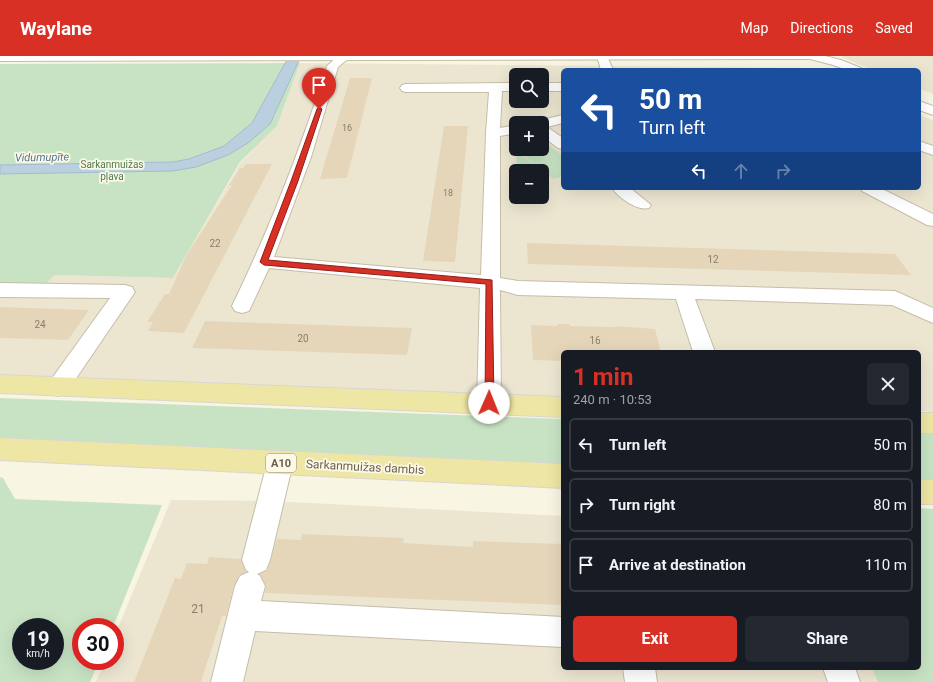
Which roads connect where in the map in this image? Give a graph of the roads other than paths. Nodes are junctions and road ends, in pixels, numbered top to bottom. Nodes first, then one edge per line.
1 (811, 56) edge
2 (427, 57) edge
3 (602, 57) junction
4 (0, 58) edge
5 (343, 58) junction
6 (606, 68) edge
7 (828, 68) edge
8 (852, 68) edge
9 (549, 87) edge
10 (561, 87) edge
11 (406, 88) dead end
12 (496, 88) junction
13 (509, 88) edge
14 (921, 95) edge
15 (933, 100) edge
16 (921, 106) edge
17 (933, 111) edge
18 (561, 119) edge
19 (549, 122) edge
20 (509, 130) edge
21 (493, 133) junction
22 (549, 135) edge
23 (561, 144) edge
24 (921, 146) edge
25 (933, 151) edge
26 (623, 190) edge
27 (872, 190) edge
28 (643, 205) dead end
29 (933, 221) edge
30 (264, 262) junction
31 (490, 282) junction
32 (0, 290) edge
33 (683, 292) junction
34 (242, 306) dead end
35 (933, 316) edge
36 (703, 350) edge
37 (0, 384) edge
38 (58, 387) junction
39 (489, 403) junction
40 (561, 407) edge
41 (921, 423) edge
42 (933, 423) edge
43 (0, 449) edge
44 (280, 463) junction
45 (561, 476) edge
46 (921, 492) edge
47 (933, 492) edge
48 (243, 615) junction
49 (561, 632) edge
50 (639, 670) edge
51 (840, 670) edge
52 (227, 682) edge
53 (641, 682) edge
54 (844, 682) edge

1 - 3 street
1 - 7 street
1 - 8 street
2 - 3 street
2 - 5 street
3 - 6 street
4 - 5 street
5 - 30 street
9 - 10 street
11 - 12 street
12 - 13 street
12 - 21 street
14 - 15 street
16 - 17 street
18 - 19 street
20 - 21 street
21 - 31 street
22 - 23 street
24 - 25 street
26 - 28 street
27 - 29 street
30 - 31 street
30 - 34 street
31 - 33 street
31 - 39 street
32 - 38 street
33 - 35 street
33 - 36 street
37 - 38 main road
38 - 39 main road
39 - 40 main road
41 - 42 main road
43 - 44 main road, Sarkanmuižas dambis / A10
44 - 45 main road, Sarkanmuižas dambis / A10
44 - 48 street
46 - 47 main road
48 - 49 street
48 - 52 street
50 - 53 street
51 - 54 street

